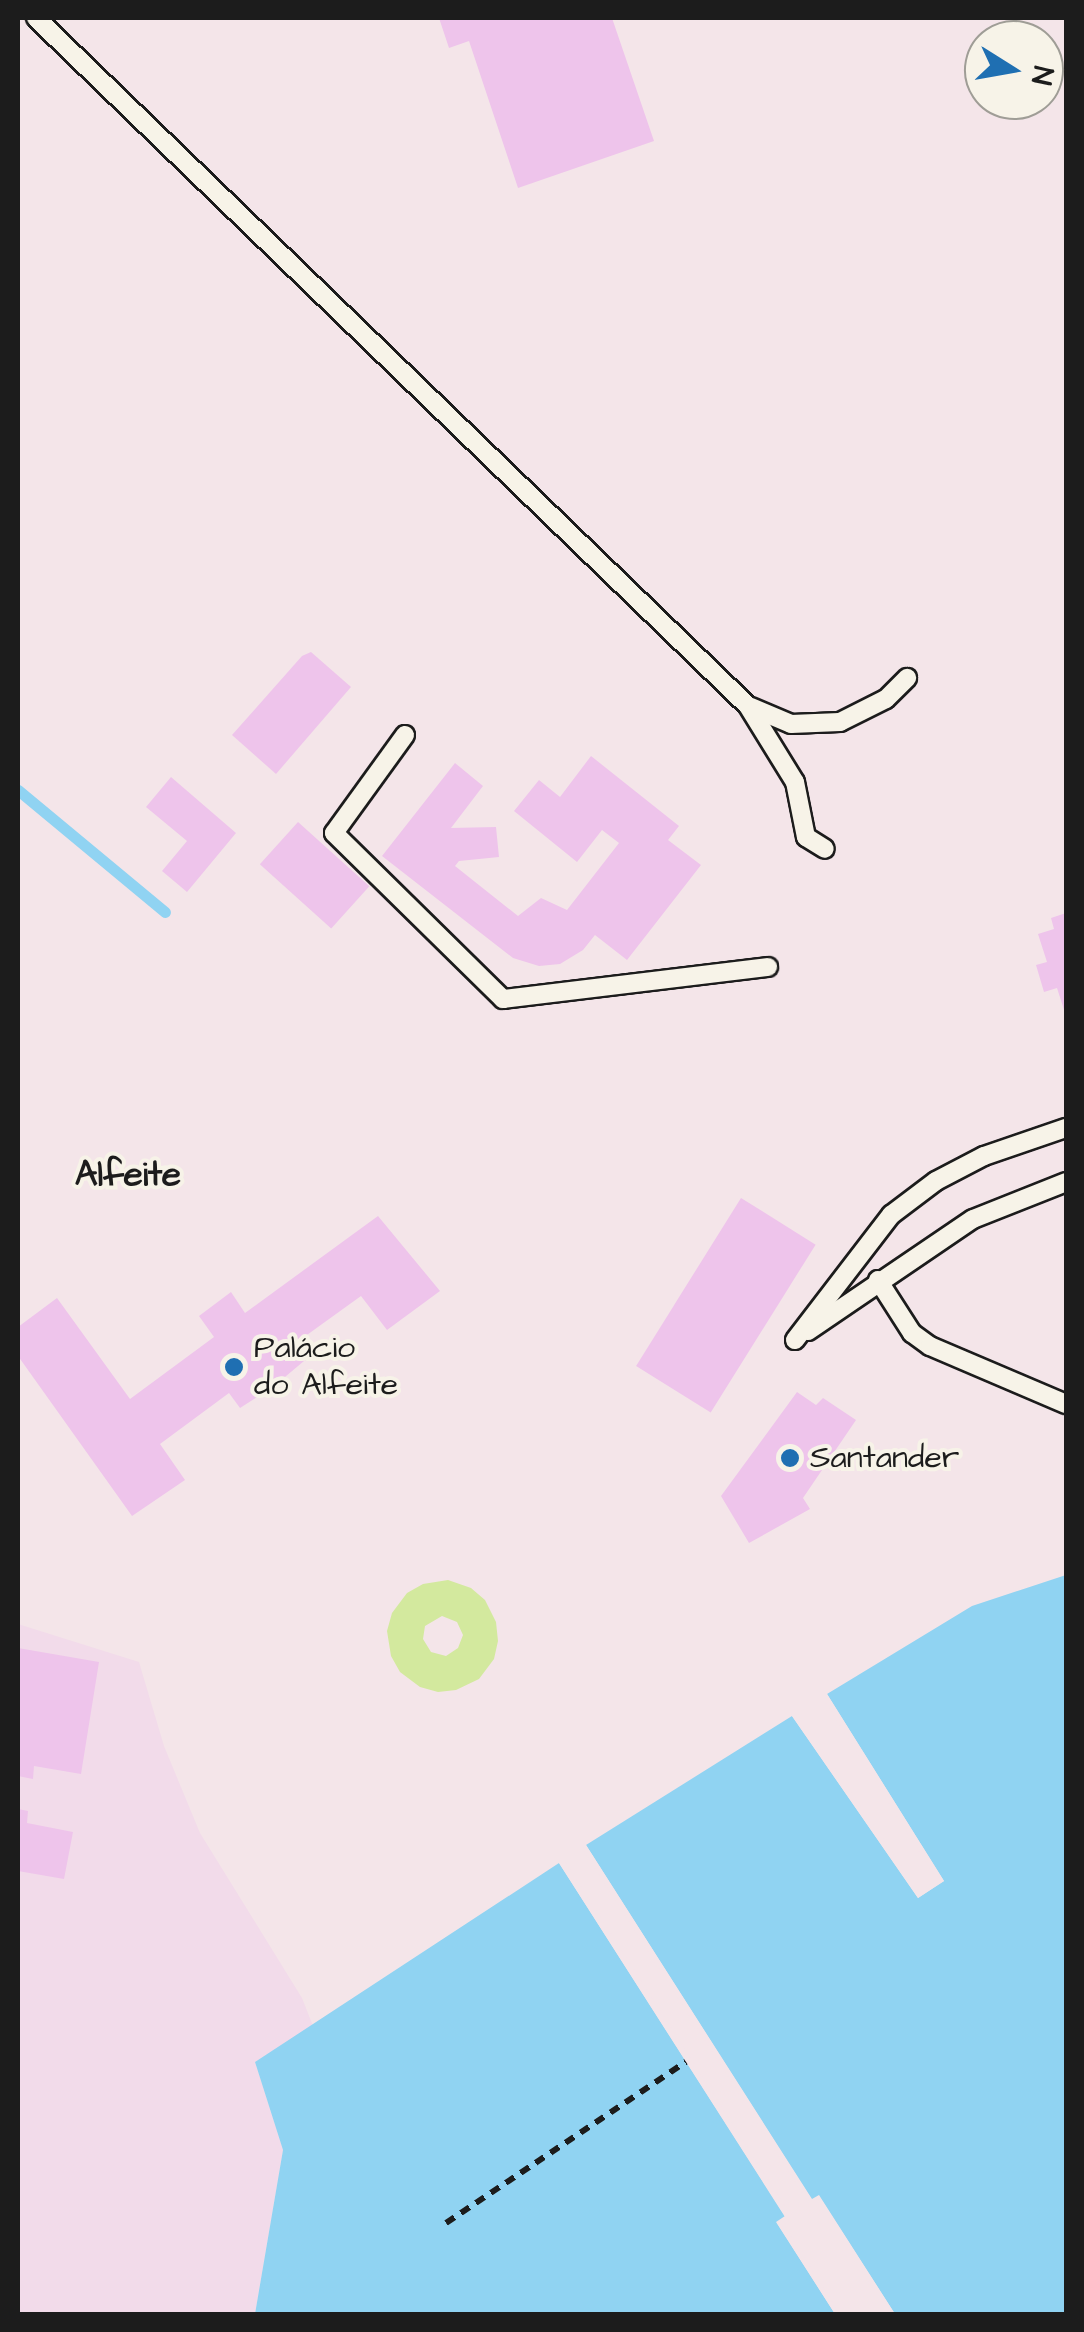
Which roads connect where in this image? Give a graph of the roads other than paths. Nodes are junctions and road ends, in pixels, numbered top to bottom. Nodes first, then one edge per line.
1 (36, 18) edge
2 (908, 678) dead end
3 (748, 706) junction
4 (405, 734) dead end
5 (825, 849) dead end
6 (768, 967) dead end
7 (1066, 1128) edge
8 (1066, 1182) edge
9 (878, 1280) junction
10 (1066, 1404) edge

1 - 3 lane
2 - 3 lane
3 - 5 lane
4 - 6 lane
7 - 9 lane
8 - 9 lane
9 - 10 lane

